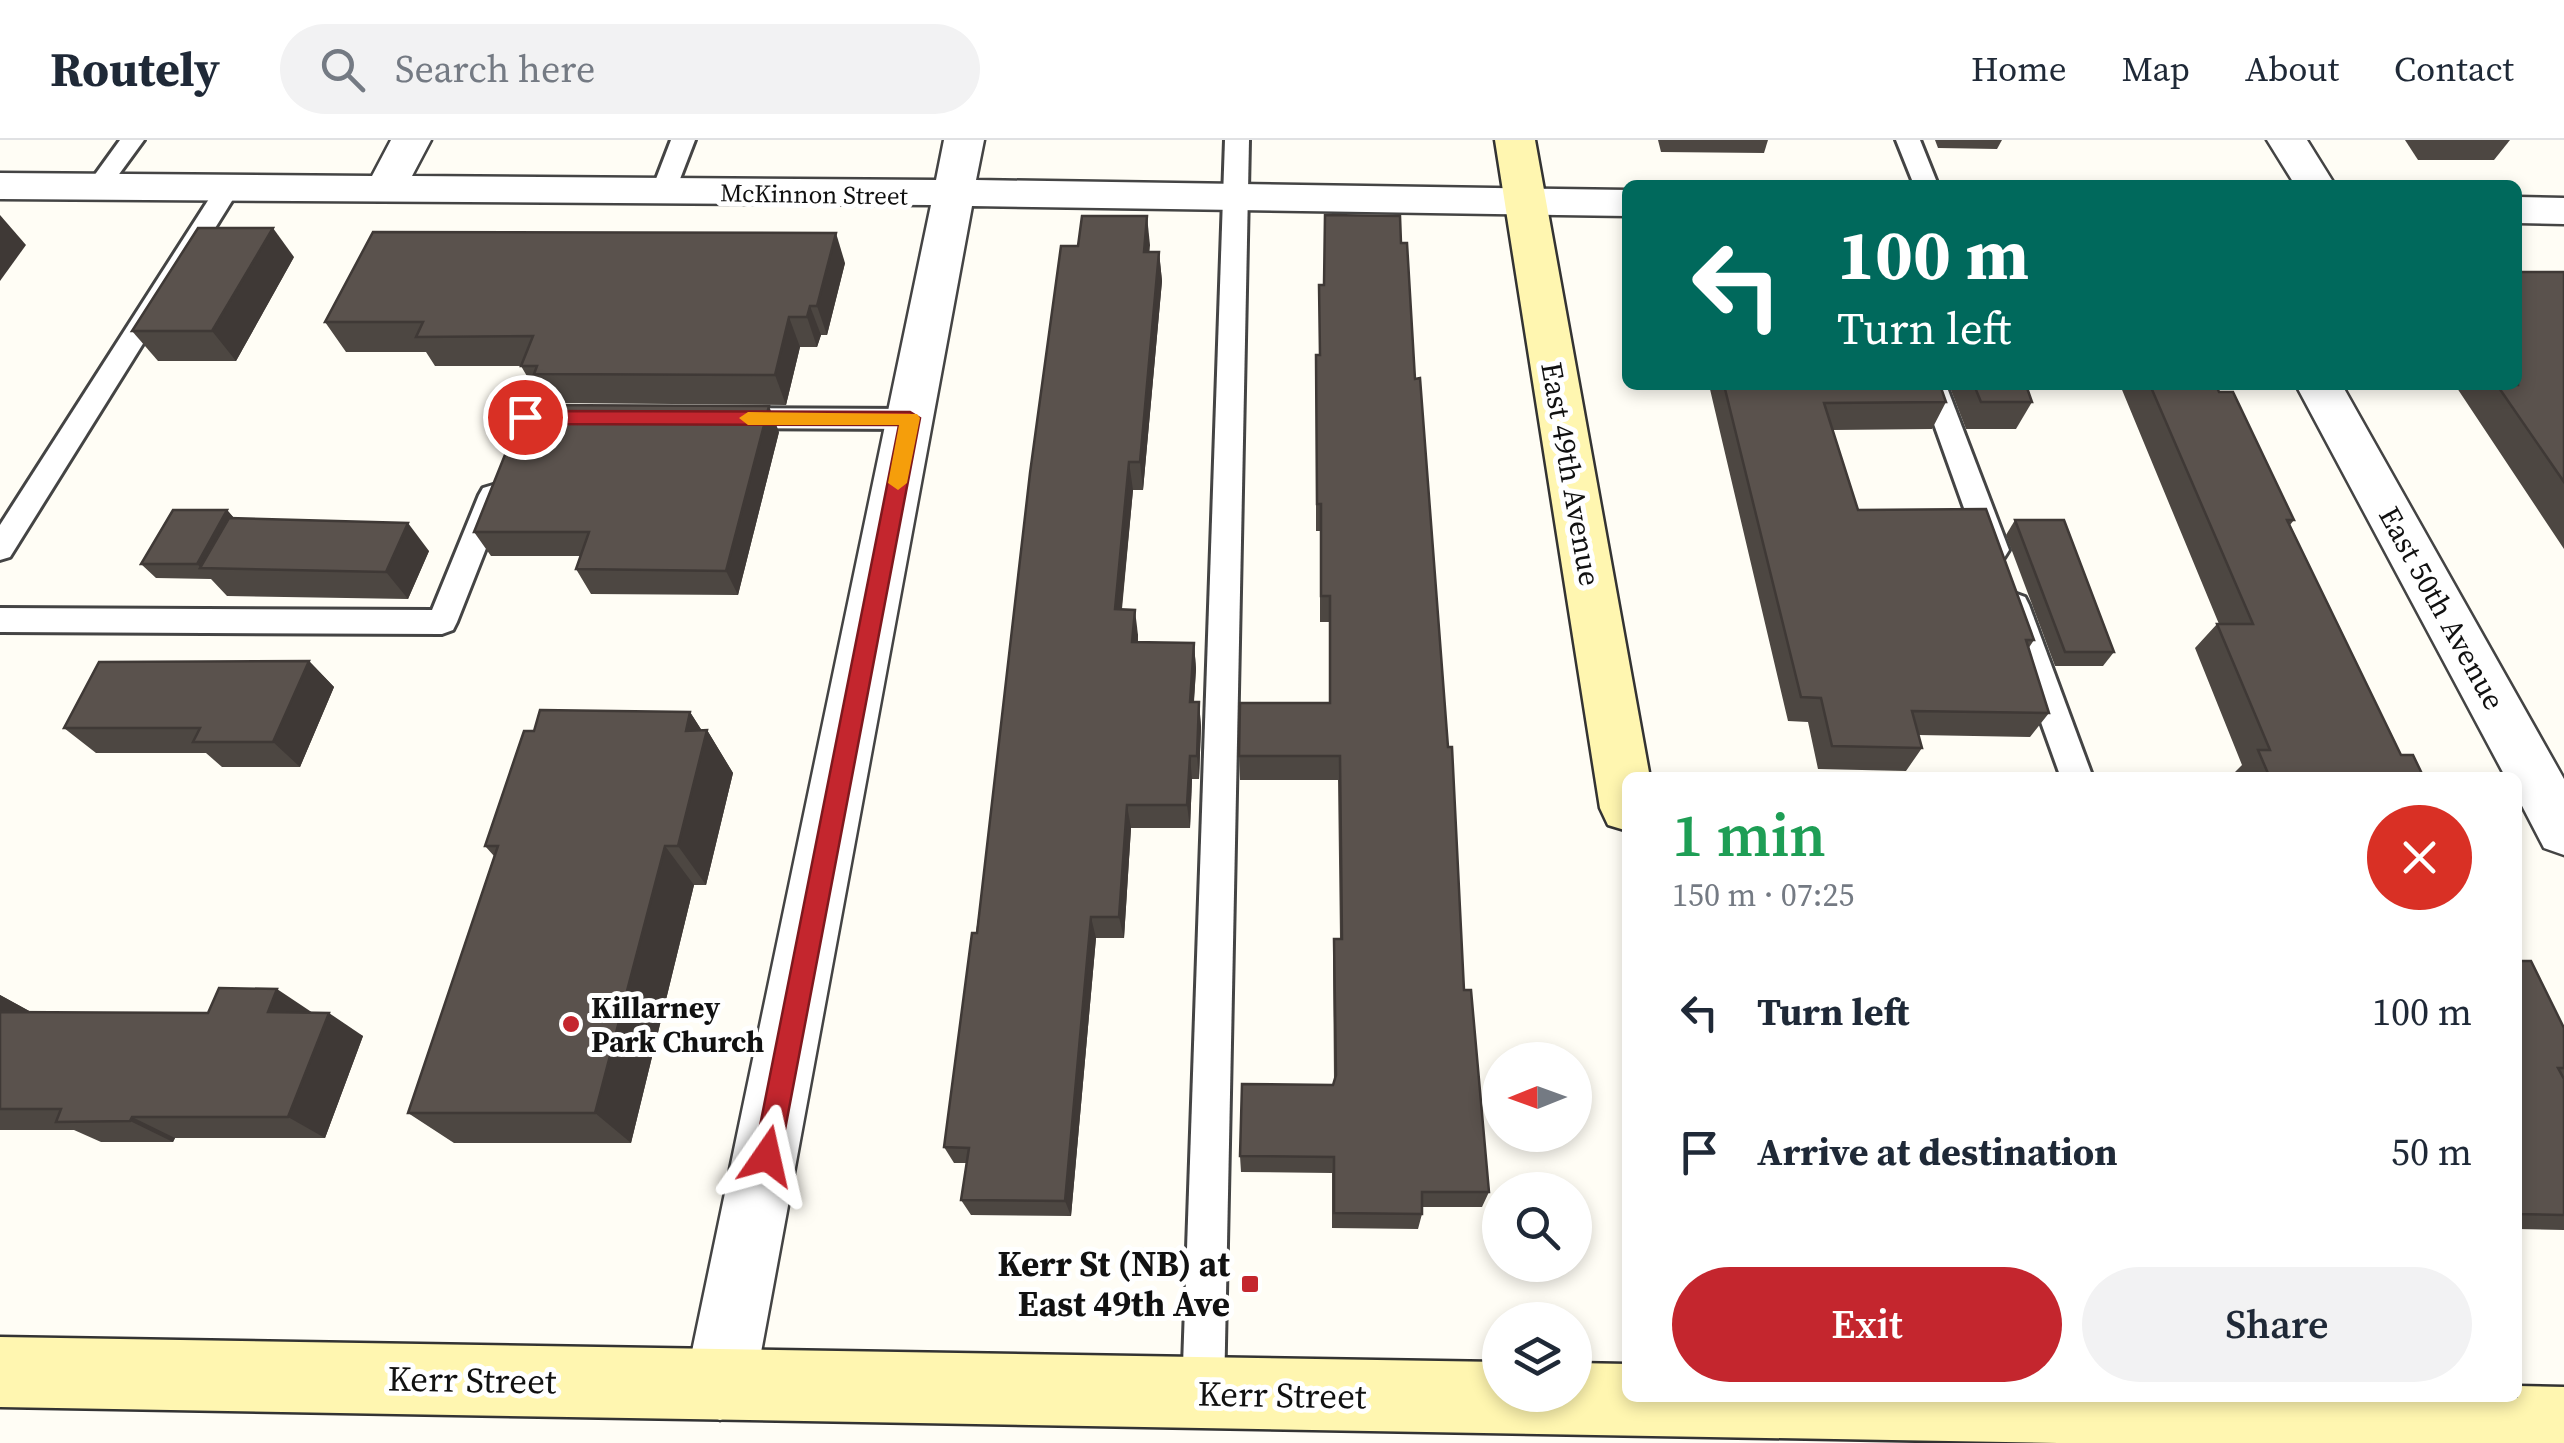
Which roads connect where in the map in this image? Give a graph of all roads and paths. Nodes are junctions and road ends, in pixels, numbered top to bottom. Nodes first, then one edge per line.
1 (132, 140) edge
2 (411, 140) edge
3 (683, 140) edge
4 (964, 140) edge
5 (1236, 140) edge
6 (1515, 140) edge
7 (1908, 140) edge
8 (2287, 140) edge
9 (1924, 180) edge
10 (2313, 180) edge
11 (0, 186) edge
12 (98, 187) junction
13 (228, 188) junction
14 (385, 190) junction
15 (663, 192) junction
16 (954, 195) junction
17 (1235, 195) junction
18 (1524, 202) junction
19 (1622, 203) edge
20 (2522, 210) edge
21 (2564, 211) edge
22 (1935, 390) edge
23 (2322, 390) edge
24 (696, 418) edge
25 (910, 418) junction
26 (504, 468) edge
27 (0, 550) edge
28 (0, 620) edge
29 (2075, 772) edge
30 (1622, 773) edge
31 (2564, 831) edge
32 (0, 1372) edge
33 (720, 1384) junction
34 (1204, 1395) junction
35 (2315, 1406) edge
36 (1722, 1414) edge
37 (2564, 1422) edge
38 (2408, 1430) edge

1 - 12 lane
2 - 14 street
3 - 15 lane
4 - 16 street
5 - 17 lane
6 - 18 street, East 49th Avenue
7 - 9 lane
8 - 10 street
11 - 12 street, McKinnon Street
12 - 13 street, McKinnon Street
13 - 14 street, McKinnon Street
13 - 27 lane
14 - 15 street, McKinnon Street
15 - 16 street, McKinnon Street
16 - 17 street, McKinnon Street
16 - 25 street
17 - 18 street, McKinnon Street
17 - 34 lane
18 - 19 street, McKinnon Street
18 - 30 street, East 49th Avenue
20 - 21 street
22 - 29 lane
23 - 31 street, East 50th Avenue
24 - 25 lane
25 - 33 street
26 - 28 lane
32 - 33 street, Kerr Street
33 - 34 street, Kerr Street
34 - 36 street, Kerr Street
35 - 36 street, Kerr Street
35 - 38 street, Kerr Street
37 - 38 street, Kerr Street

